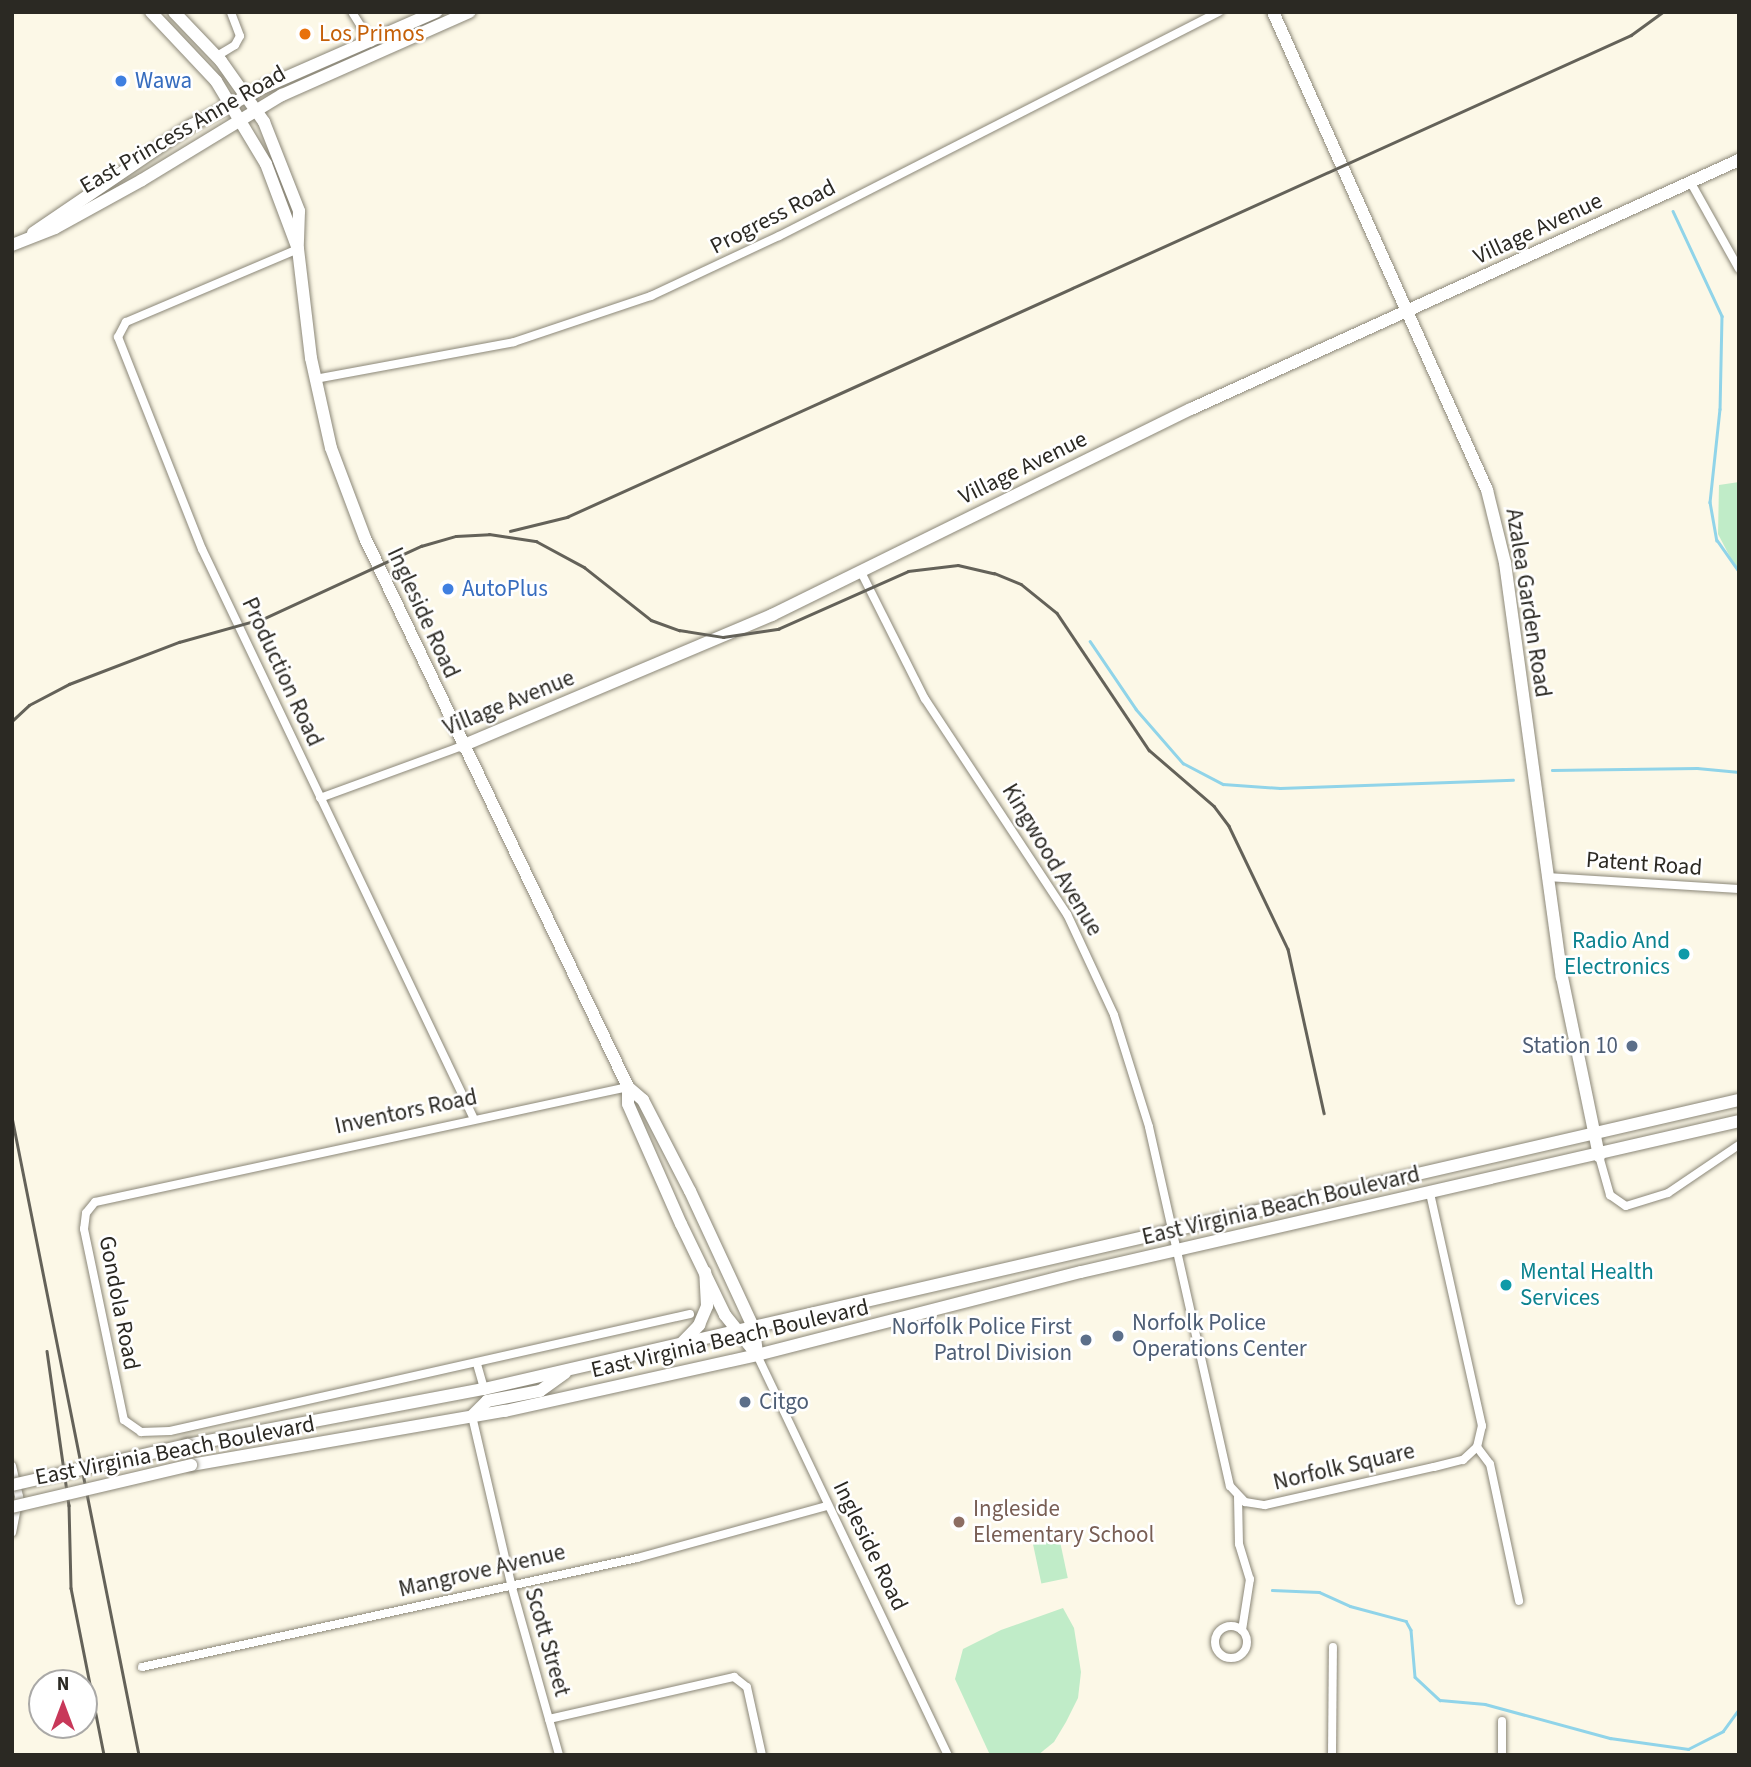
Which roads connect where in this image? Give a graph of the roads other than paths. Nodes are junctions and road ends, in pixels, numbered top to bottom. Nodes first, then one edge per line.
1 (151, 12) edge
2 (174, 12) edge
3 (231, 12) edge
4 (352, 12) edge
5 (436, 12) edge
6 (469, 12) edge
7 (1219, 12) edge
8 (1273, 12) edge
9 (370, 41) junction
10 (377, 54) junction
11 (217, 56) junction
12 (247, 96) junction
13 (232, 104) junction
14 (255, 109) junction
15 (241, 117) junction
16 (1739, 159) edge
17 (1691, 183) junction
18 (33, 233) junction
19 (12, 245) edge
20 (298, 249) junction
21 (1739, 269) edge
22 (1410, 312) junction
23 (315, 379) junction
24 (861, 572) junction
25 (462, 746) junction
26 (320, 798) junction
27 (1547, 877) junction
28 (1739, 889) edge
29 (628, 1087) junction
30 (1739, 1100) edge
31 (473, 1117) junction
32 (1658, 1120) junction
33 (1739, 1121) edge
34 (1595, 1135) junction
35 (1664, 1141) junction
36 (1739, 1144) edge
37 (1600, 1156) junction
38 (192, 1177) joint
39 (1430, 1195) junction
40 (1172, 1230) junction
41 (1176, 1251) junction
42 (705, 1272) junction
43 (690, 1314) dead end
44 (754, 1329) junction
45 (738, 1333) junction
46 (680, 1345) junction
47 (757, 1355) junction
48 (477, 1364) junction
49 (568, 1370) junction
50 (484, 1389) junction
51 (443, 1398) junction
52 (472, 1416) junction
53 (155, 1433) junction
54 (1477, 1447) junction
55 (160, 1450) dead end
56 (12, 1466) edge
57 (12, 1485) edge
58 (1238, 1497) junction
59 (827, 1506) junction
60 (12, 1507) edge
61 (12, 1532) edge
62 (510, 1584) junction
63 (1519, 1601) dead end
64 (1242, 1630) junction
65 (1333, 1647) dead end
66 (142, 1667) dead end
67 (550, 1719) junction
68 (1502, 1721) dead end
69 (559, 1755) edge
70 (762, 1755) edge
71 (948, 1755) edge
72 (1332, 1755) edge
73 (1502, 1755) edge

1 - 13 main road, Ingleside Road
2 - 11 main road, Ingleside Road
3 - 11 street
4 - 9 street
5 - 9 main road, East Princess Anne Road
6 - 10 main road, East Princess Anne Road
7 - 23 street, Progress Road
8 - 22 main road, Azalea Garden Road
9 - 10 street
9 - 12 main road, East Princess Anne Road
10 - 14 main road, East Princess Anne Road
11 - 12 main road, Ingleside Road
12 - 13 main road, East Princess Anne Road
12 - 14 main road, Ingleside Road
13 - 15 main road, Ingleside Road
13 - 18 main road, East Princess Anne Road
14 - 15 main road, East Princess Anne Road
14 - 20 main road, Ingleside Road
15 - 18 main road, East Princess Anne Road
15 - 20 main road, Ingleside Road
16 - 17 main road, Village Avenue
17 - 21 street
17 - 22 main road, Village Avenue
18 - 19 main road, East Princess Anne Road
20 - 23 main road, Ingleside Road
20 - 26 street, Production Road
22 - 24 main road, Village Avenue
22 - 27 main road, Azalea Garden Road
23 - 25 main road, Ingleside Road
24 - 25 main road, Village Avenue
24 - 40 street, Kingwood Avenue
25 - 26 street, Village Avenue
25 - 29 main road, Ingleside Road
26 - 31 street, Production Road
27 - 28 street, Patent Road
27 - 34 main road, Azalea Garden Road
29 - 31 street, Inventors Road
29 - 42 main road, Ingleside Road
29 - 44 main road, Ingleside Road
30 - 32 main road, East Virginia Beach Boulevard
31 - 38 street, Inventors Road
32 - 34 main road, East Virginia Beach Boulevard
32 - 35 main road
33 - 35 main road, East Virginia Beach Boulevard
34 - 37 main road, Azalea Garden Road
34 - 40 main road, East Virginia Beach Boulevard
35 - 37 main road, East Virginia Beach Boulevard
36 - 37 street
37 - 39 main road, East Virginia Beach Boulevard
38 - 53 street, Gondola Road
39 - 41 main road, East Virginia Beach Boulevard
39 - 54 street
40 - 41 street
40 - 44 main road, East Virginia Beach Boulevard
41 - 47 main road, East Virginia Beach Boulevard
41 - 58 street
42 - 45 main road, Ingleside Road
42 - 46 main road
43 - 48 street, East Virginia Beach Boulevard
44 - 45 main road, East Virginia Beach Boulevard
44 - 47 main road, Ingleside Road
45 - 46 main road, East Virginia Beach Boulevard
45 - 47 main road, Ingleside Road
46 - 49 main road, East Virginia Beach Boulevard
47 - 52 main road, East Virginia Beach Boulevard
47 - 59 street, Ingleside Road
48 - 50 street
48 - 53 street, East Virginia Beach Boulevard
49 - 50 main road, East Virginia Beach Boulevard
49 - 52 main road
50 - 51 main road, East Virginia Beach Boulevard
51 - 52 main road
51 - 57 main road, East Virginia Beach Boulevard, bridge
52 - 60 main road, East Virginia Beach Boulevard, bridge
52 - 62 street, Scott Street
53 - 55 street
54 - 58 street, Norfolk Square
54 - 63 street
56 - 61 street
58 - 64 street
59 - 62 street, Mangrove Avenue
59 - 71 street, Ingleside Road
62 - 66 street, Mangrove Avenue
62 - 67 street, Scott Street
64 - 64 street
65 - 72 street
67 - 69 street, Scott Street
67 - 70 street
68 - 73 street

